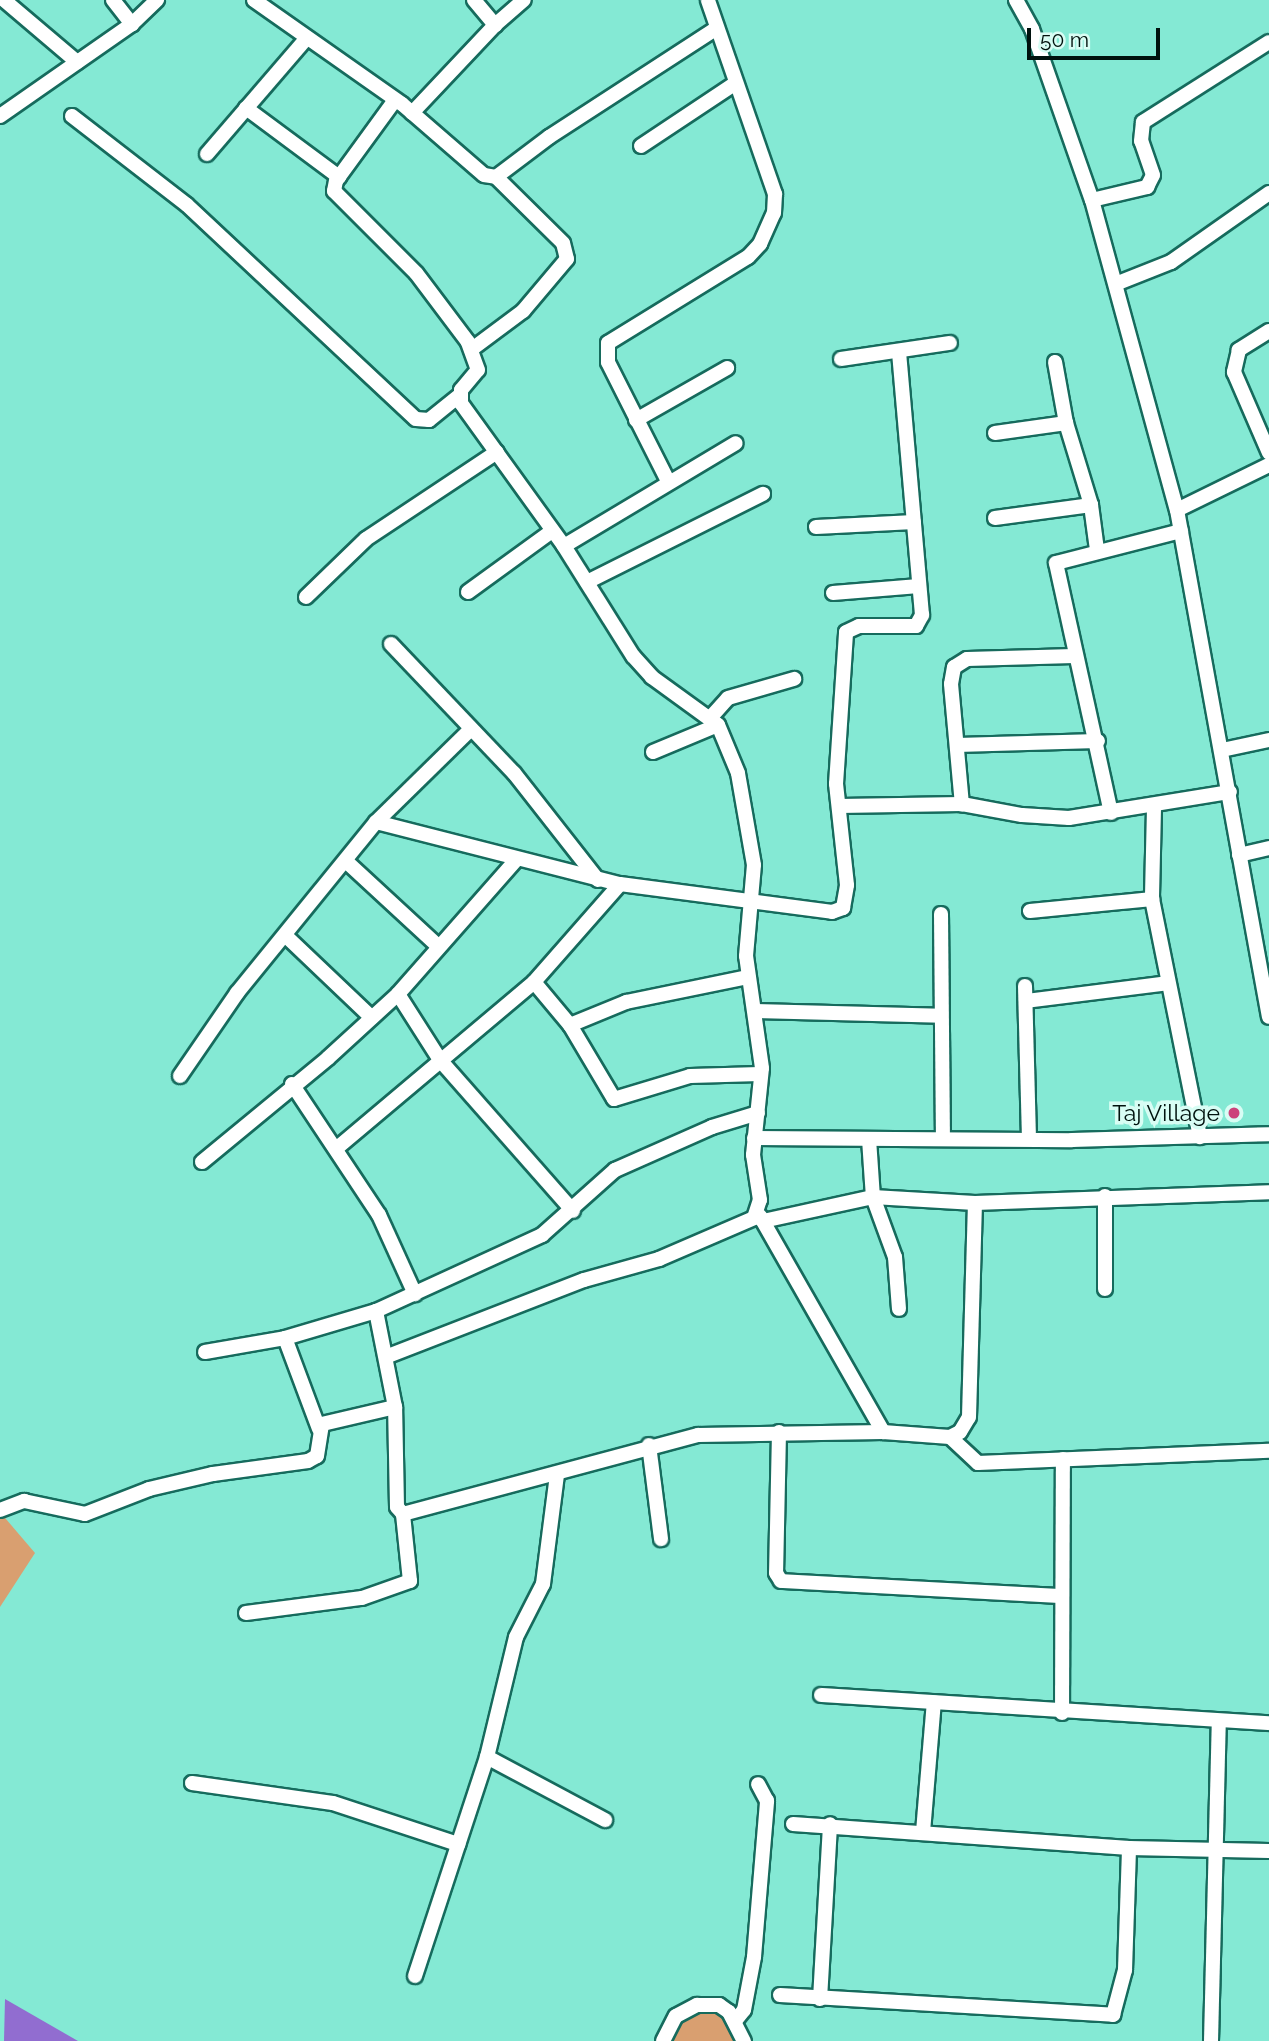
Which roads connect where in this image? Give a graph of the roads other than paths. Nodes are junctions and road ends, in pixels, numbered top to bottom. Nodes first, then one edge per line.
1 (4, 0) edge
2 (113, 0) edge
3 (157, 0) edge
4 (254, 0) edge
5 (474, 0) edge
6 (524, 0) edge
7 (708, 0) edge
8 (1016, 0) edge
9 (132, 24) junction
10 (495, 25) junction
11 (717, 28) junction
12 (306, 38) junction
13 (1269, 42) edge
14 (77, 62) junction
15 (736, 83) junction
16 (395, 100) junction
17 (246, 108) junction
18 (412, 113) junction
19 (0, 116) edge
20 (72, 116) dead end
21 (641, 146) dead end
22 (207, 154) dead end
23 (339, 177) junction
24 (496, 177) junction
25 (1269, 193) edge
26 (1092, 200) junction
27 (1118, 283) junction
28 (1269, 331) edge
29 (950, 343) dead end
30 (472, 349) junction
31 (899, 351) junction
32 (841, 359) dead end
33 (1055, 362) dead end
34 (727, 369) dead end
35 (458, 397) junction
36 (636, 420) junction
37 (1066, 423) junction
38 (995, 433) dead end
39 (736, 443) dead end
40 (497, 452) junction
41 (1269, 453) edge
42 (1269, 465) edge
43 (668, 481) junction
44 (763, 495) dead end
45 (1091, 505) junction
46 (1177, 510) junction
47 (995, 518) dead end
48 (914, 522) junction
49 (816, 527) dead end
50 (552, 531) junction
51 (1181, 531) junction
52 (564, 546) junction
53 (1097, 550) junction
54 (587, 582) junction
55 (919, 586) junction
56 (468, 592) dead end
57 (833, 593) dead end
58 (306, 597) dead end
59 (391, 644) dead end
60 (1074, 656) junction
61 (794, 679) dead end
62 (715, 721) junction
63 (471, 729) junction
64 (1269, 740) edge
65 (1098, 741) junction
66 (957, 745) junction
67 (1222, 750) junction
68 (653, 752) dead end
69 (1230, 792) junction
70 (962, 804) junction
71 (839, 806) junction
72 (1154, 808) junction
73 (1111, 813) junction
74 (376, 822) junction
75 (1269, 848) edge
76 (1239, 855) junction
77 (516, 860) junction
78 (348, 863) junction
79 (598, 880) junction
80 (620, 884) junction
81 (1152, 900) junction
82 (751, 902) junction
83 (1030, 911) dead end
84 (941, 914) dead end
85 (287, 936) junction
86 (438, 946) junction
87 (748, 978) junction
88 (534, 982) junction
89 (1168, 983) junction
90 (1026, 986) dead end
91 (398, 994) junction
92 (1026, 1001) junction
93 (755, 1011) junction
94 (941, 1016) junction
95 (1269, 1017) edge
96 (372, 1018) junction
97 (570, 1025) junction
98 (440, 1060) junction
99 (760, 1074) junction
100 (180, 1076) dead end
101 (292, 1084) junction
102 (758, 1113) junction
103 (1269, 1134) edge
104 (1200, 1137) junction
105 (754, 1138) junction
106 (869, 1139) junction
107 (943, 1139) junction
108 (1029, 1139) junction
109 (337, 1148) junction
110 (202, 1162) dead end
111 (1269, 1192) edge
112 (1105, 1196) junction
113 (873, 1197) junction
114 (975, 1203) junction
115 (573, 1210) junction
116 (760, 1216) junction
117 (1105, 1289) dead end
118 (415, 1294) junction
119 (899, 1309) dead end
120 (376, 1311) junction
121 (285, 1338) junction
122 (205, 1352) dead end
123 (388, 1356) junction
124 (395, 1407) junction
125 (319, 1429) junction
126 (779, 1432) junction
127 (883, 1432) junction
128 (950, 1437) junction
129 (649, 1445) junction
130 (1269, 1451) edge
131 (1063, 1459) junction
132 (557, 1475) junction
133 (0, 1510) edge
134 (403, 1514) junction
135 (661, 1539) dead end
136 (1062, 1597) junction
137 (246, 1613) dead end
138 (821, 1695) dead end
139 (934, 1702) junction
140 (1062, 1713) junction
141 (1219, 1721) junction
142 (1269, 1723) edge
143 (487, 1757) junction
144 (192, 1783) dead end
145 (758, 1784) dead end
146 (605, 1820) dead end
147 (793, 1824) dead end
148 (830, 1824) junction
149 (923, 1832) junction
150 (458, 1844) junction
151 (1129, 1848) junction
152 (1214, 1850) junction
153 (1269, 1851) edge
154 (415, 1976) dead end
155 (780, 1995) dead end
156 (820, 1999) junction
157 (735, 2021) junction
158 (663, 2041) edge
159 (744, 2041) edge
160 (1211, 2041) edge

1 - 14 street
2 - 9 street
3 - 9 street
4 - 12 street
5 - 10 street
6 - 10 street
7 - 11 street
8 - 26 street
9 - 14 street
10 - 18 street
11 - 15 street
11 - 24 street
12 - 16 street
12 - 17 street
13 - 26 street
14 - 19 street
15 - 21 street
15 - 36 street
16 - 18 street
16 - 23 street
17 - 22 street
17 - 23 street
18 - 24 street
20 - 35 street
23 - 30 street
24 - 30 street
25 - 27 street
26 - 27 street
27 - 46 street
28 - 41 street
29 - 31 street
30 - 35 street
31 - 32 street
31 - 48 street
33 - 37 street
34 - 36 street
35 - 40 street
36 - 43 street
37 - 38 street
37 - 45 street
39 - 43 street
40 - 50 street
40 - 58 street
42 - 46 street
43 - 52 street
44 - 54 street
45 - 47 street
45 - 53 street
46 - 51 street
48 - 49 street
48 - 55 street
50 - 52 street
50 - 56 street
51 - 53 street
51 - 67 street
52 - 54 street
53 - 60 street
54 - 62 street
55 - 57 street
55 - 71 street
59 - 63 street
60 - 65 street
60 - 66 street
61 - 62 street
62 - 68 street
62 - 82 street
63 - 74 street
63 - 79 street
64 - 67 street
65 - 66 street
65 - 73 street
66 - 70 street
67 - 69 street
69 - 72 street
69 - 76 street
70 - 71 street
70 - 73 street
71 - 82 street
72 - 73 street
72 - 81 street
74 - 77 street
74 - 78 street
75 - 76 street
76 - 95 street
77 - 79 street
77 - 86 street
78 - 85 street
78 - 86 street
79 - 80 street
80 - 82 street
80 - 88 street
81 - 83 street
81 - 89 street
82 - 87 street
84 - 94 street
85 - 96 street
85 - 100 street
86 - 91 street
87 - 93 street
87 - 97 street
88 - 97 street
88 - 98 street
89 - 92 street
89 - 104 street
90 - 92 street
91 - 96 street
91 - 98 street
92 - 108 street
93 - 94 street
93 - 99 street
94 - 107 street
96 - 101 street
97 - 99 street
98 - 109 street
98 - 115 street
99 - 102 street
101 - 109 street
101 - 110 street
102 - 105 street
102 - 115 street
103 - 104 street
104 - 108 street
105 - 106 street
105 - 116 street
106 - 107 street
106 - 113 street
107 - 108 street
109 - 118 street
111 - 112 street
112 - 114 street
112 - 117 street
113 - 114 street
113 - 116 street
113 - 119 street
114 - 128 street
115 - 118 street
116 - 123 street
116 - 127 street
118 - 120 street
120 - 121 street
120 - 123 street
121 - 122 street
121 - 125 street
123 - 124 street
124 - 125 street
124 - 134 street
125 - 133 street
126 - 127 street
126 - 129 street
126 - 136 street
127 - 128 street
128 - 131 street
129 - 132 street
129 - 135 street
130 - 131 street
131 - 136 street
132 - 134 street
132 - 143 street
134 - 137 street
136 - 140 street
138 - 139 street
139 - 140 street
139 - 149 street
140 - 141 street
141 - 142 street
141 - 152 street
143 - 146 street
143 - 150 street
144 - 150 street
145 - 157 street
147 - 148 street
148 - 149 street
148 - 156 street
149 - 151 street
150 - 154 street
151 - 152 street
151 - 156 street
152 - 153 street
152 - 160 street
155 - 156 street
157 - 158 street
157 - 159 street

